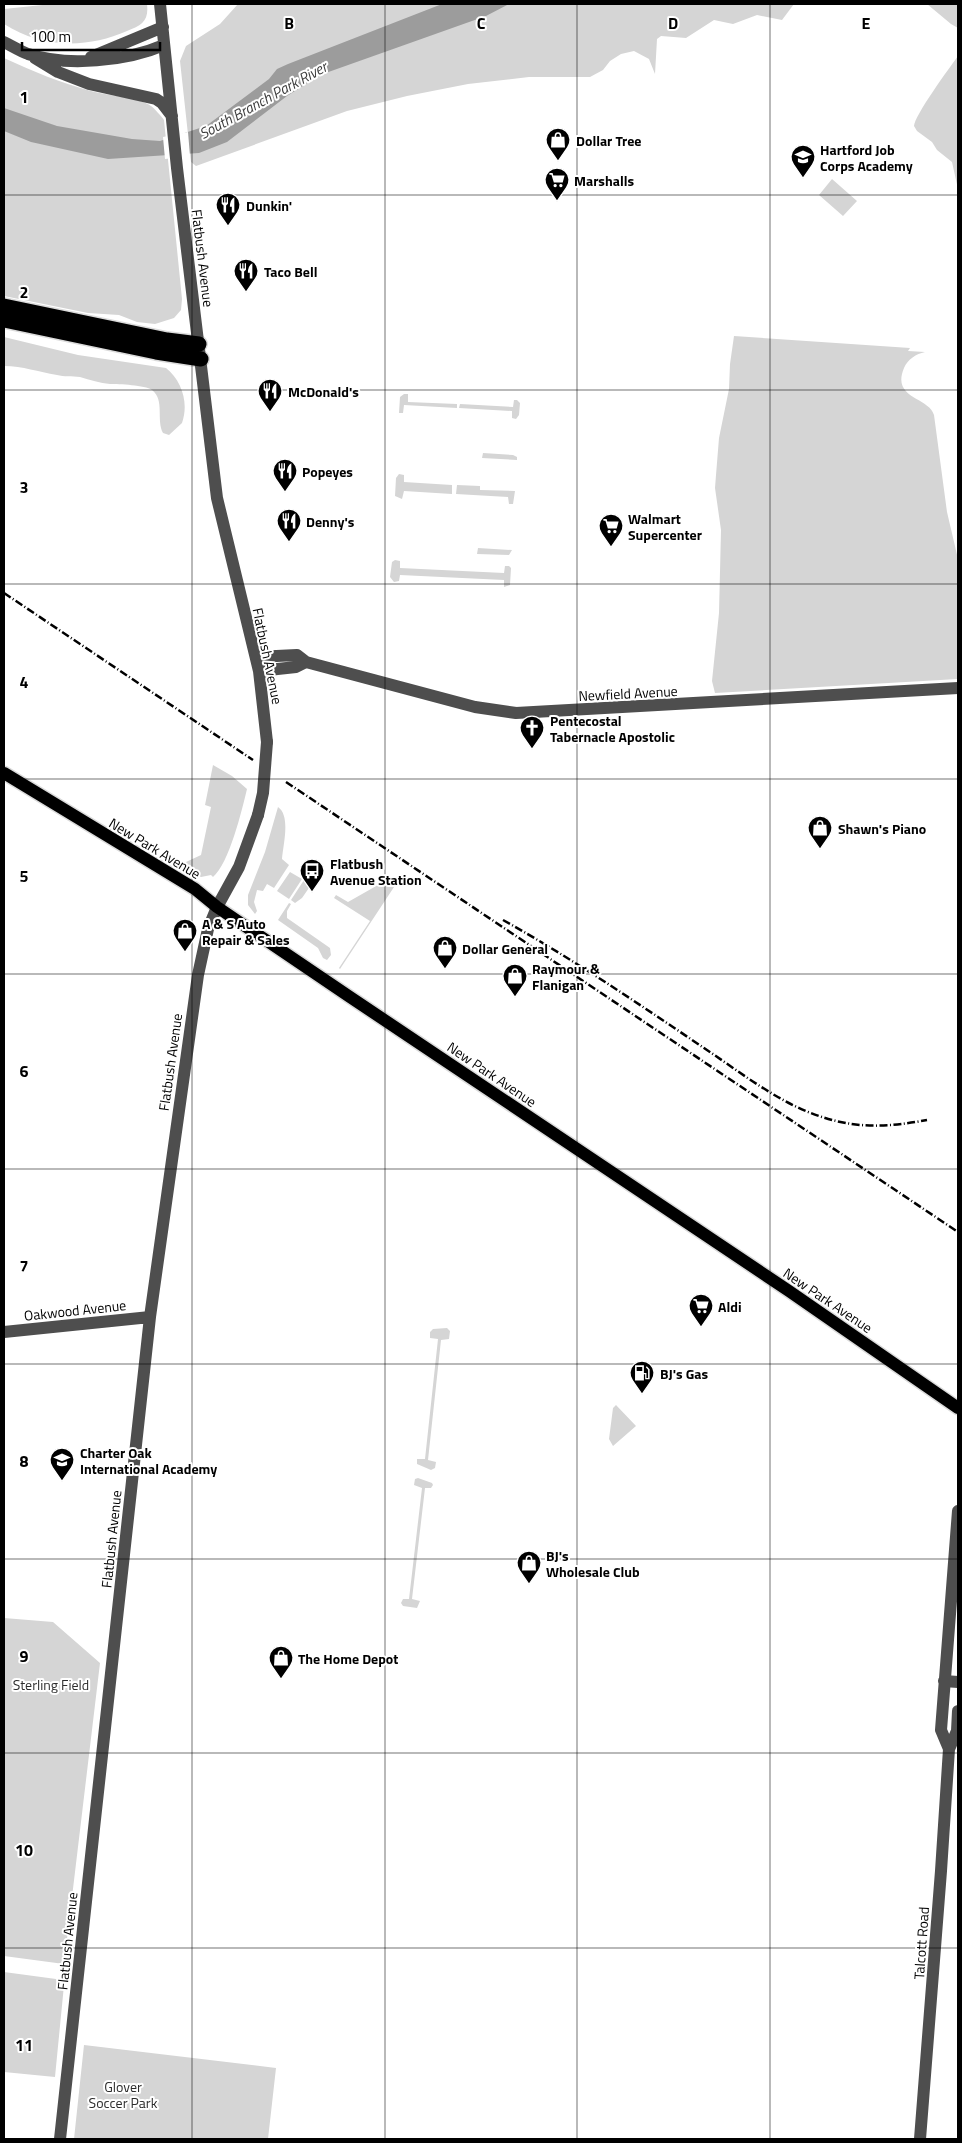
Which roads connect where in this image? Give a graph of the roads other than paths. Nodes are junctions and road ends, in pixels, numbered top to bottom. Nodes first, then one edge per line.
1 (160, 4) edge
2 (163, 27) junction
3 (4, 42) edge
4 (164, 45) junction
5 (29, 54) junction
6 (84, 60) junction
7 (172, 116) junction
8 (4, 306) edge
9 (4, 320) edge
10 (200, 351) junction
11 (256, 657) junction
12 (306, 662) junction
13 (259, 671) junction
14 (958, 688) edge
15 (4, 773) edge
16 (217, 907) junction
17 (150, 1317) junction
18 (4, 1332) edge
19 (958, 1408) edge
20 (958, 1511) edge
21 (956, 1574) edge
22 (944, 1681) junction
23 (958, 1682) edge
24 (958, 1711) edge
25 (949, 1749) junction
26 (60, 2139) edge
27 (920, 2139) edge

1 - 2 street, Flatbush Avenue
2 - 4 street, Flatbush Avenue
2 - 6 street
3 - 5 street
4 - 6 street
4 - 7 street, Flatbush Avenue
5 - 6 street
5 - 7 street
7 - 10 street, Flatbush Avenue
8 - 10 highway
9 - 10 highway
10 - 11 street, Flatbush Avenue
11 - 12 street, Newfield Avenue
11 - 13 street, Flatbush Avenue
12 - 13 street
12 - 14 street, Newfield Avenue
13 - 16 street, Flatbush Avenue, bridge
15 - 16 main road, New Park Avenue
16 - 17 street, Flatbush Avenue
16 - 19 main road, New Park Avenue
17 - 18 street, Oakwood Avenue
17 - 26 street, Flatbush Avenue
20 - 21 street, Talcott Road
21 - 22 street, Talcott Road
22 - 23 street
22 - 25 street, Talcott Road
24 - 25 street, Talcott Road
25 - 27 street, Talcott Road

